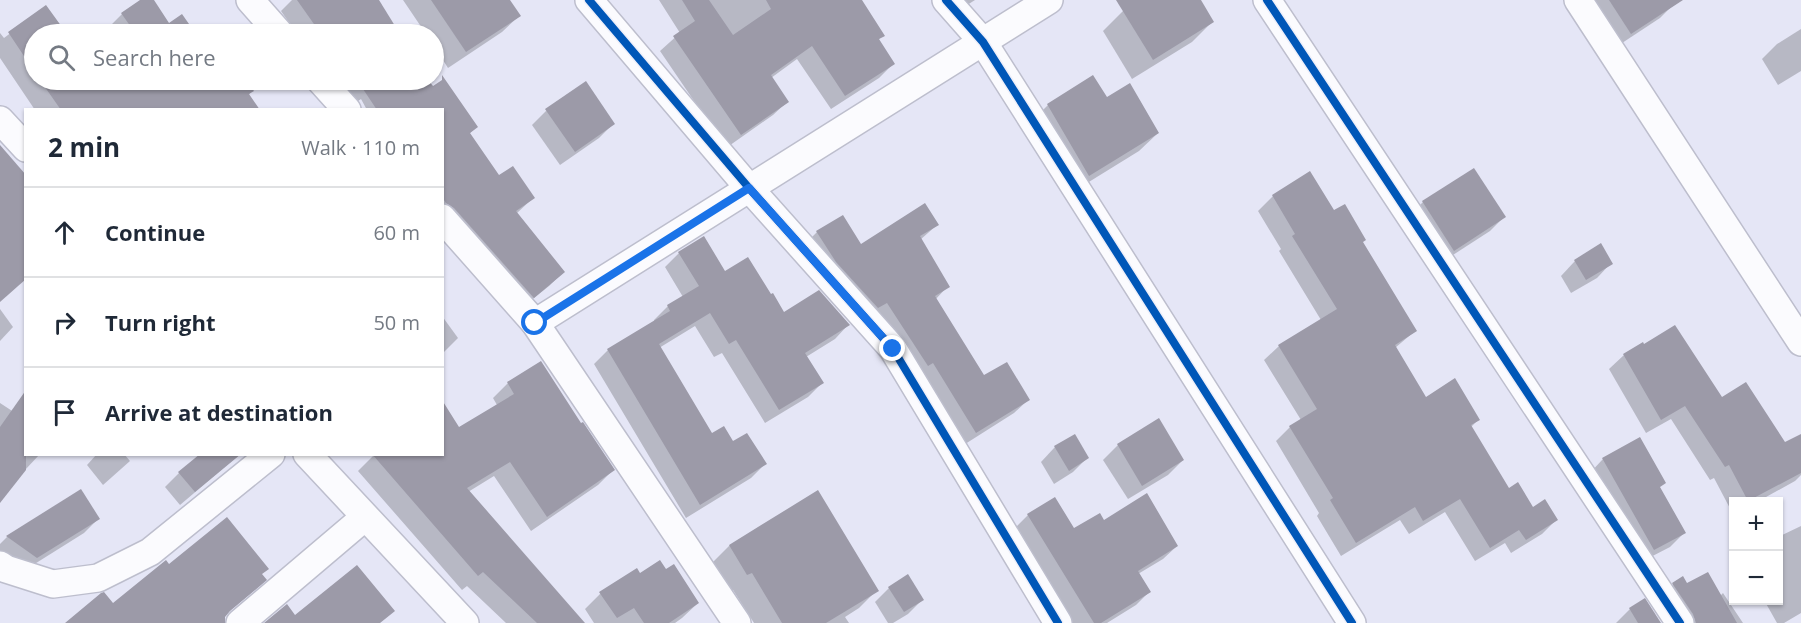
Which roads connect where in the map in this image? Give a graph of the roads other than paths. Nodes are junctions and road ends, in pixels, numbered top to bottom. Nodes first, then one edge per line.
1 (250, 0) edge
2 (589, 0) edge
3 (946, 0) edge
4 (1049, 0) edge
5 (1267, 0) edge
6 (1578, 0) edge
7 (271, 24) edge
8 (983, 42) junction
9 (329, 90) edge
10 (344, 108) edge
11 (0, 120) edge
12 (24, 146) edge
13 (749, 188) junction
14 (444, 220) edge
15 (535, 323) junction
16 (1801, 342) edge
17 (269, 456) edge
18 (309, 456) edge
19 (365, 517) junction
20 (0, 565) edge
21 (240, 623) edge
22 (465, 623) edge
23 (737, 623) edge
24 (1058, 623) edge
25 (1352, 623) edge
26 (1680, 623) edge

1 - 7 street
2 - 13 street
3 - 8 street
4 - 8 street
5 - 26 street
6 - 16 street
8 - 13 street
8 - 25 street
9 - 10 street
11 - 12 street
13 - 15 street
13 - 24 street
14 - 15 street
15 - 23 street
17 - 20 street
18 - 19 street
19 - 21 street
19 - 22 street

